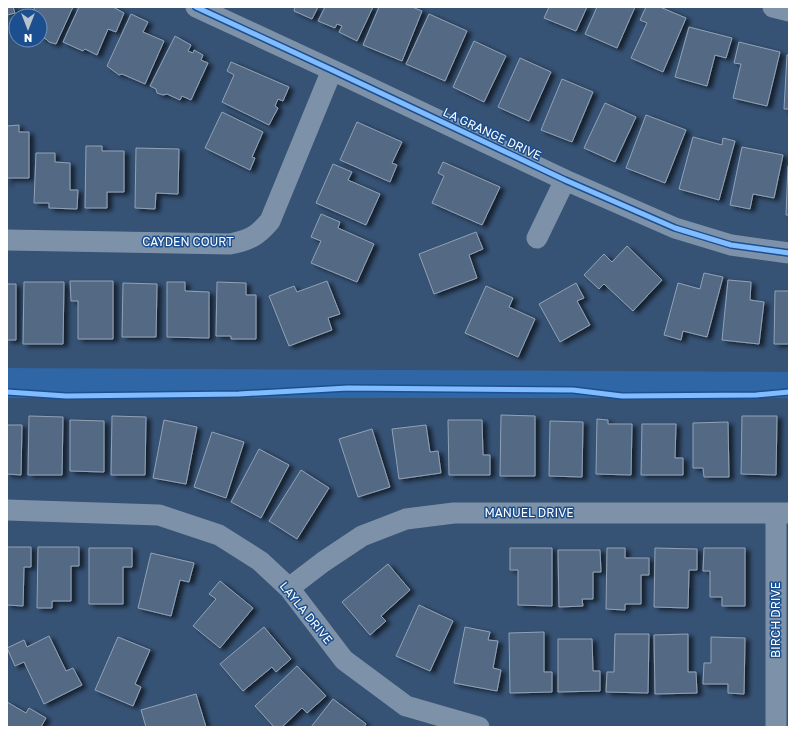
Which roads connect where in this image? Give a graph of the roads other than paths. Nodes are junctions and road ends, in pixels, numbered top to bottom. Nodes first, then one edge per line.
1 (196, 7) edge
2 (773, 7) edge
3 (789, 11) edge
4 (332, 70) junction
5 (565, 180) junction
6 (537, 238) dead end
7 (7, 240) edge
8 (789, 253) edge
9 (7, 510) edge
10 (783, 513) edge
11 (289, 588) junction
12 (479, 727) edge
13 (776, 727) edge

1 - 4 street, LA GRANGE DRIVE
2 - 3 street
4 - 5 street, LA GRANGE DRIVE
4 - 7 street, CAYDEN COURT
5 - 6 street
5 - 8 street, LA GRANGE DRIVE
9 - 11 street, LAYLA DRIVE
10 - 11 street, MANUEL DRIVE
10 - 13 street, BIRCH DRIVE
11 - 12 street, LAYLA DRIVE

